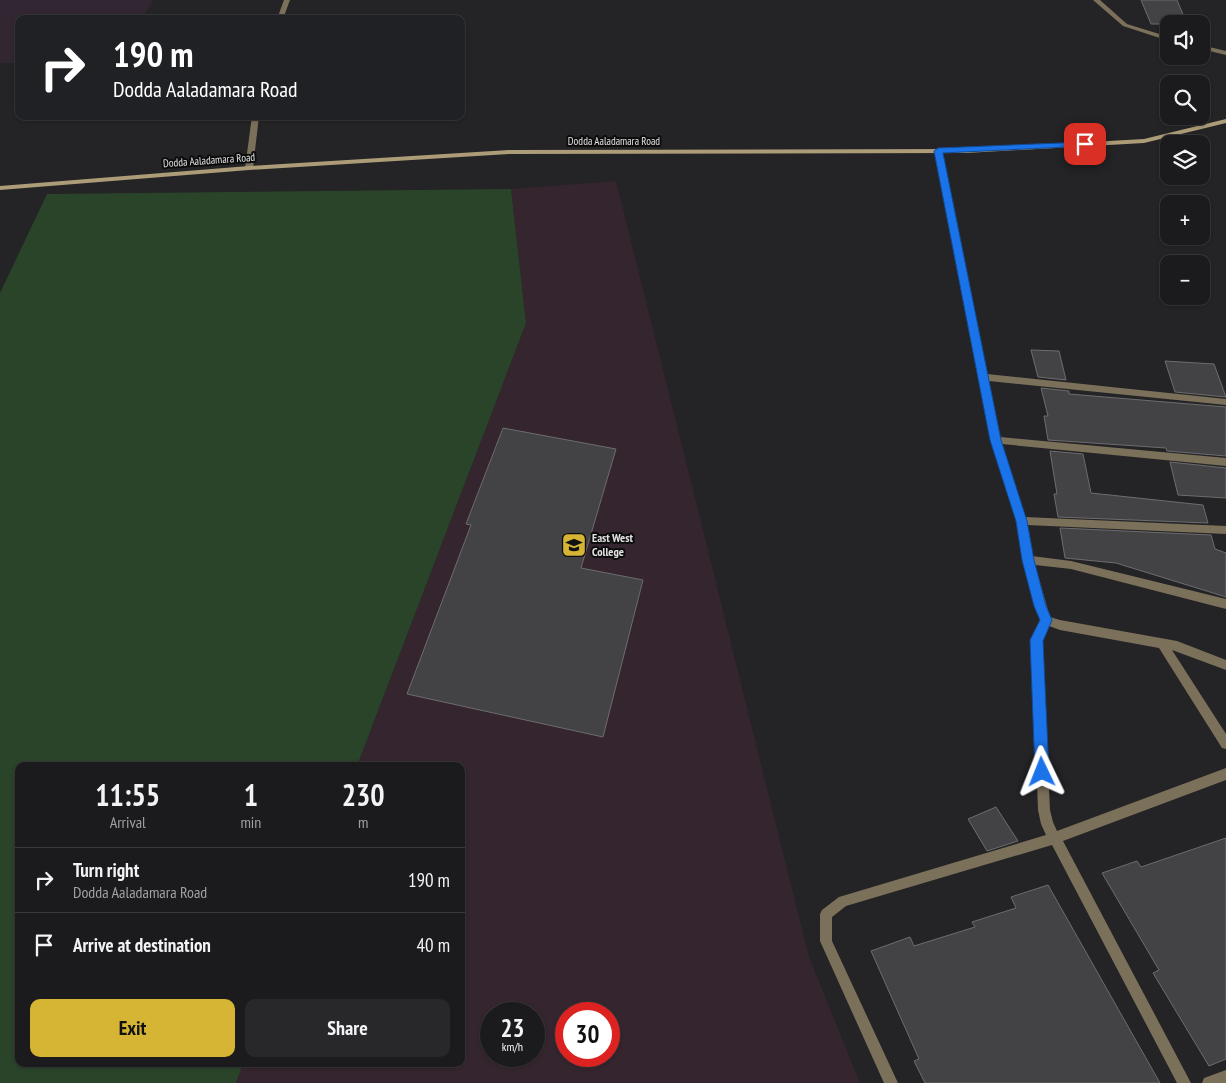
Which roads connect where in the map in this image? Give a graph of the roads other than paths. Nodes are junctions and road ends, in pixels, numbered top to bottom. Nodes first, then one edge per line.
1 (286, 0) edge
2 (1096, 0) edge
3 (281, 15) edge
4 (1160, 36) edge
5 (1210, 50) edge
6 (1226, 54) edge
7 (255, 120) edge
8 (1226, 120) edge
9 (938, 151) junction
10 (249, 168) junction
11 (0, 188) edge
12 (984, 377) junction
13 (1226, 402) edge
14 (996, 440) junction
15 (1226, 462) edge
16 (1021, 521) junction
17 (1226, 530) edge
18 (1028, 560) junction
19 (1226, 604) edge
20 (1046, 620) junction
21 (1162, 643) junction
22 (1226, 665) edge
23 (1226, 744) edge
24 (1226, 774) edge
25 (1055, 838) junction
26 (1226, 1076) edge
27 (890, 1083) edge
28 (1184, 1083) edge
29 (1209, 1083) edge

1 - 3 street
2 - 4 street
5 - 6 street
7 - 10 street
8 - 9 main road, Dodda Aaladamara Road
9 - 10 main road, Dodda Aaladamara Road
9 - 12 street
10 - 11 main road, Dodda Aaladamara Road
12 - 13 street
12 - 14 street
14 - 15 street
14 - 16 street
16 - 17 street
16 - 18 street
18 - 19 street
18 - 20 street
20 - 21 street
20 - 25 street
21 - 22 street
21 - 23 street
24 - 25 street
25 - 27 street
25 - 28 street
26 - 29 street

